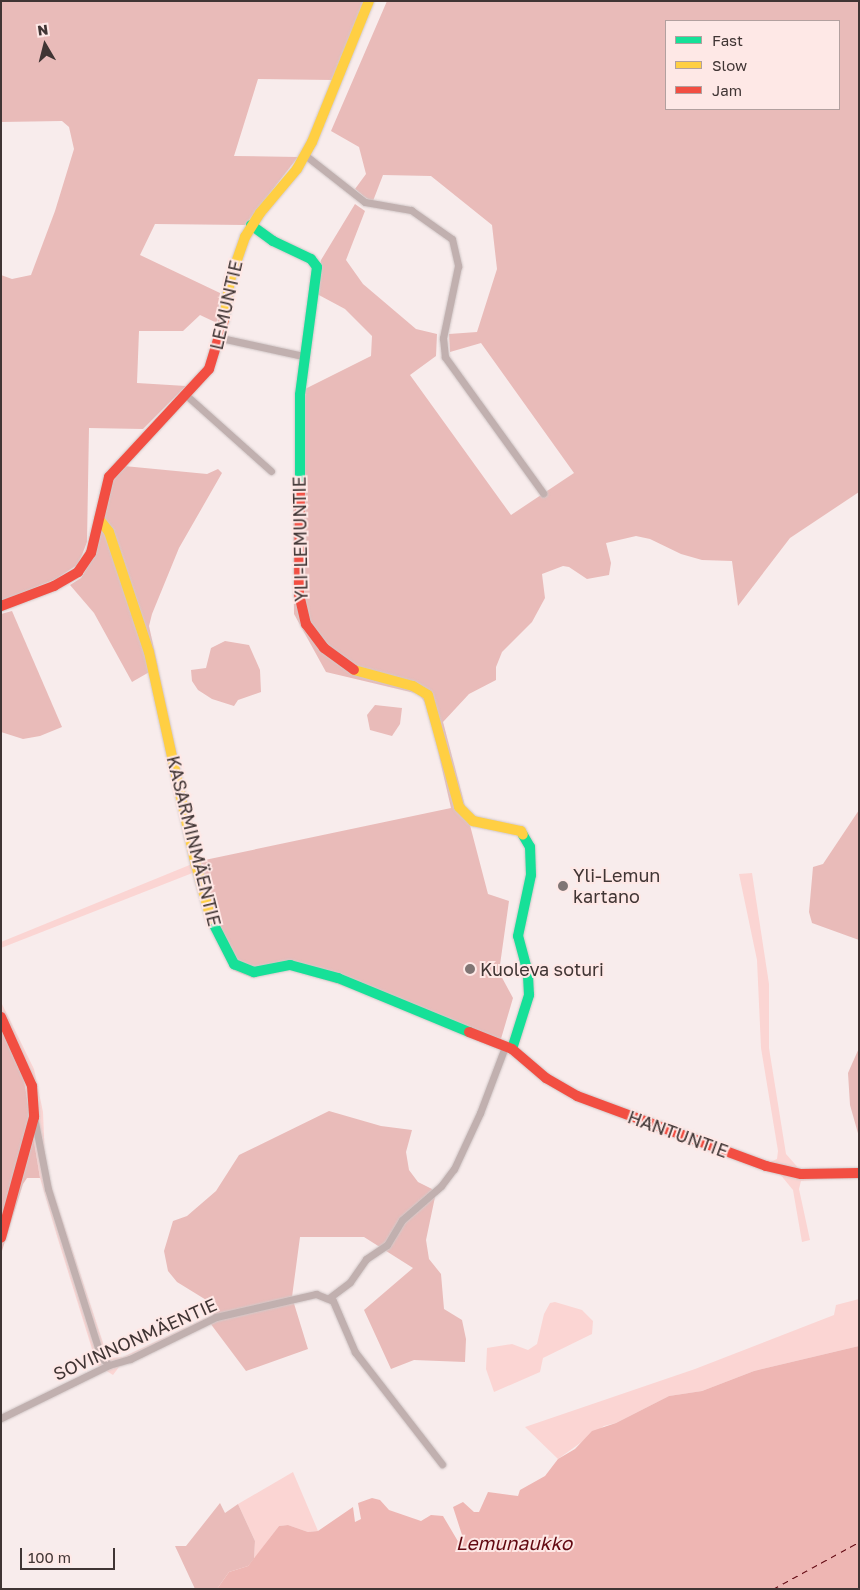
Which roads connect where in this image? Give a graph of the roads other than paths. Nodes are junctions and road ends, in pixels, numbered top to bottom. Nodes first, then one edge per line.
1 (369, 1) edge
2 (305, 155) junction
3 (251, 225) junction
4 (220, 338) junction
5 (303, 356) junction
6 (186, 395) junction
7 (271, 471) dead end
8 (543, 493) dead end
9 (99, 519) junction
10 (1, 606) edge
11 (1, 1018) edge
12 (509, 1048) junction
13 (34, 1117) junction
14 (859, 1173) edge
15 (1, 1238) edge
16 (329, 1298) junction
17 (108, 1365) junction
18 (1, 1418) edge
19 (442, 1464) dead end

1 - 2 street, LEMUNTIE
2 - 3 street, LEMUNTIE
2 - 8 street
3 - 4 street, LEMUNTIE
3 - 5 street, YLI-LEMUNTIE
4 - 5 street
4 - 6 street, LEMUNTIE
5 - 12 street, YLI-LEMUNTIE
6 - 7 street
6 - 9 street, LEMUNTIE
9 - 10 street, LEMUNTIE
9 - 12 street, KASARMINMÄENTIE
11 - 13 street
12 - 14 street, HANTUNTIE
12 - 16 street
13 - 15 street
13 - 17 street
16 - 17 street, SOVINNONMÄENTIE
16 - 19 street
17 - 18 street, SOVINNONMÄENTIE

